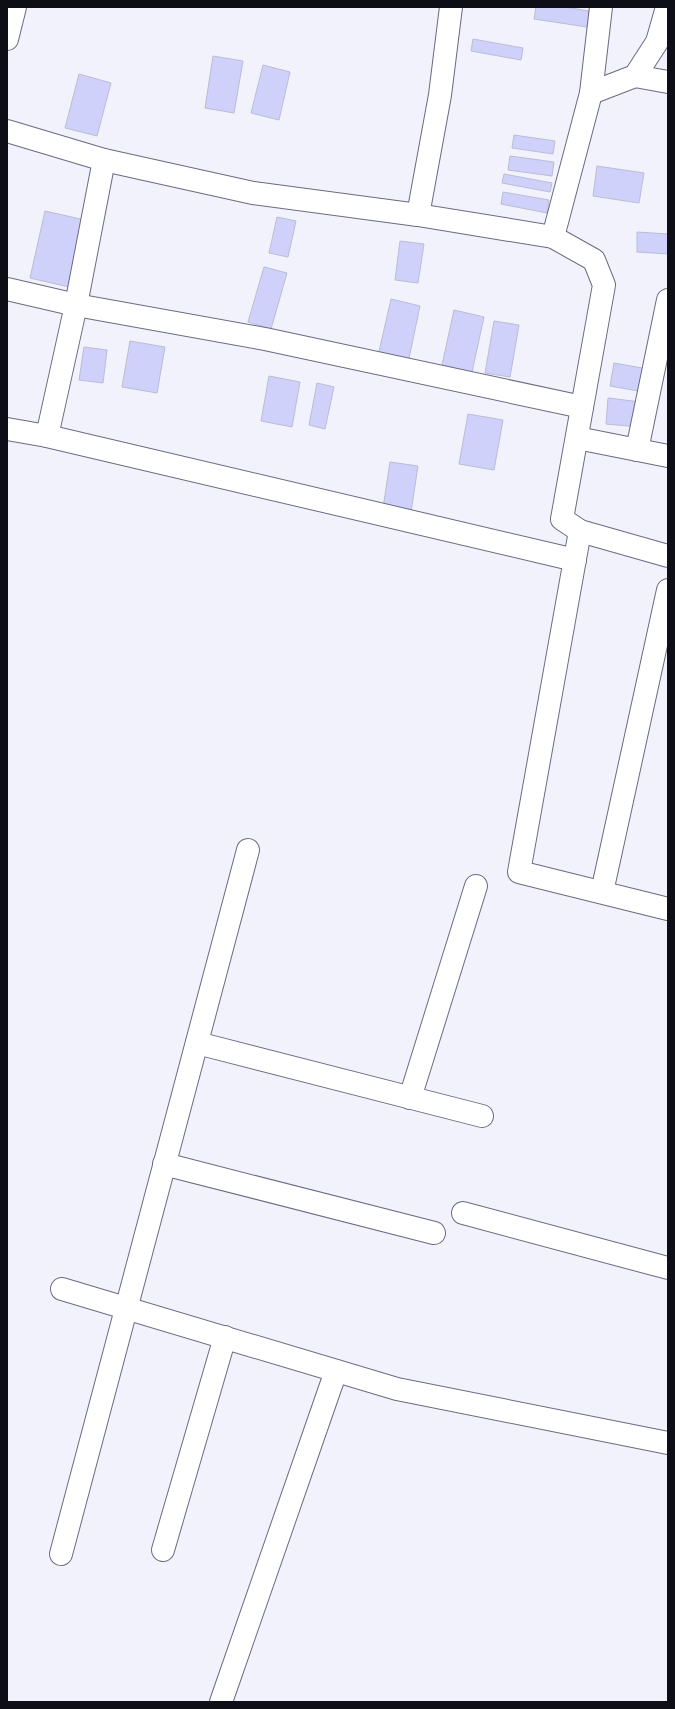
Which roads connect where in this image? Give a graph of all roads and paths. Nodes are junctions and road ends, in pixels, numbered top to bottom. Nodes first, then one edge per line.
1 (15, 7) edge
2 (451, 7) edge
3 (601, 7) edge
4 (667, 7) edge
5 (7, 39) edge
6 (635, 76) junction
7 (668, 82) edge
8 (591, 93) junction
9 (7, 131) edge
10 (104, 160) junction
11 (418, 215) junction
12 (553, 237) junction
13 (7, 289) edge
14 (668, 300) edge
15 (76, 305) junction
16 (582, 407) junction
17 (7, 429) edge
18 (47, 436) junction
19 (576, 438) junction
20 (637, 450) junction
21 (668, 456) edge
22 (580, 531) junction
23 (668, 556) edge
24 (575, 560) junction
25 (668, 590) edge
26 (248, 850) dead end
27 (476, 886) dead end
28 (602, 892) junction
29 (668, 909) edge
30 (197, 1043) junction
31 (410, 1098) junction
32 (482, 1116) dead end
33 (164, 1164) junction
34 (463, 1213) dead end
35 (434, 1233) dead end
36 (668, 1268) edge
37 (62, 1288) dead end
38 (127, 1308) junction
39 (225, 1337) junction
40 (336, 1371) junction
41 (668, 1443) edge
42 (163, 1550) dead end
43 (61, 1554) dead end
44 (221, 1702) edge

1 - 5 street
2 - 11 street
3 - 8 street
4 - 6 street
6 - 7 street
6 - 8 street
8 - 12 street
9 - 10 street
10 - 11 street
10 - 15 street
11 - 12 street
12 - 16 street
13 - 15 street
14 - 20 street
15 - 16 street
15 - 18 street
16 - 19 street
17 - 18 street
18 - 24 street
19 - 20 street
19 - 22 street
20 - 21 street
22 - 23 street
22 - 24 street
24 - 28 street
25 - 28 street
26 - 30 street
27 - 31 street
28 - 29 street
30 - 31 street
30 - 33 street
31 - 32 street
33 - 35 street
33 - 38 street
34 - 36 street
37 - 38 street
38 - 39 street
38 - 43 street
39 - 40 street
39 - 42 street
40 - 41 street
40 - 44 street

